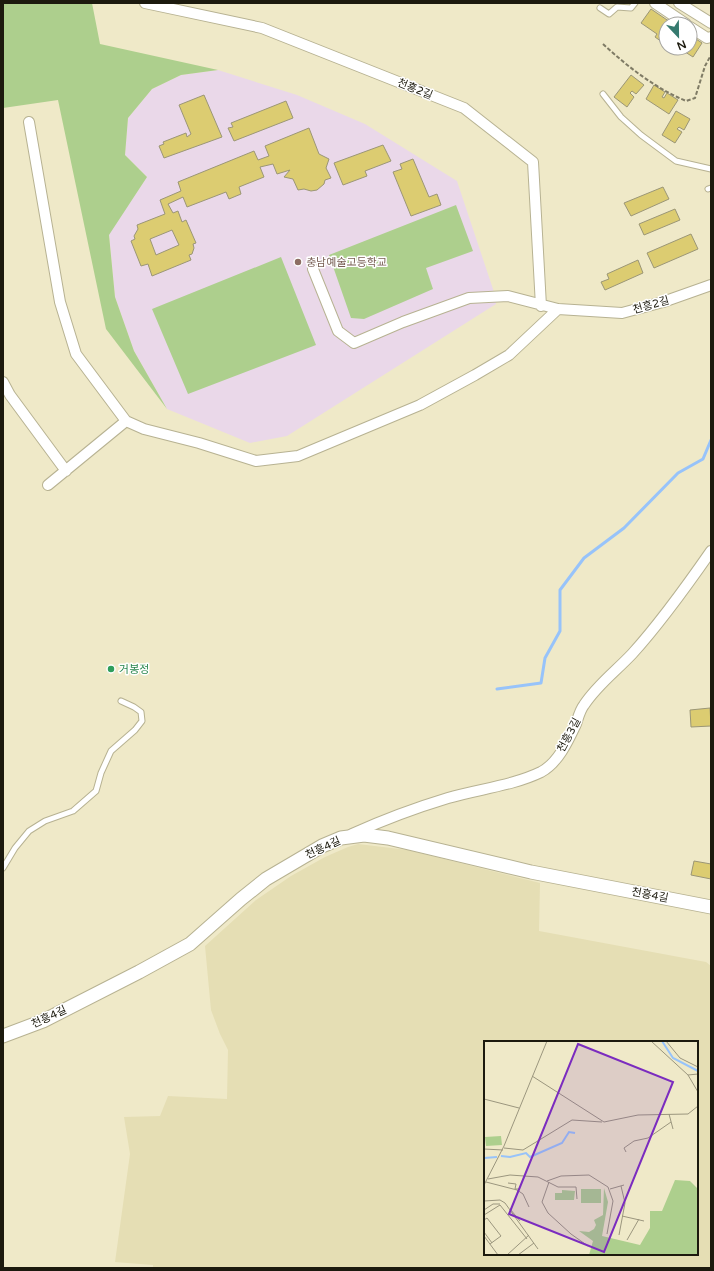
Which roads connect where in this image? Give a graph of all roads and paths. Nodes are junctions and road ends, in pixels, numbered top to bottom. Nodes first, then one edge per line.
1 (145, 3) edge
2 (635, 3) edge
3 (654, 3) edge
4 (679, 3) edge
5 (600, 8) dead end
6 (674, 16) edge
7 (711, 23) edge
8 (698, 32) edge
9 (711, 36) edge
10 (603, 44) dead end
11 (711, 55) edge
12 (604, 94) dead end
13 (29, 122) dead end
14 (711, 169) edge
15 (313, 269) dead end
16 (711, 285) edge
17 (541, 306) junction
18 (558, 309) junction
19 (3, 382) edge
20 (126, 421) junction
21 (66, 471) junction
22 (48, 485) dead end
23 (711, 552) edge
24 (121, 701) dead end
25 (341, 838) junction
26 (3, 868) edge
27 (711, 907) edge
28 (3, 1036) edge

1 - 17 street, 천흥2길
2 - 5 lane
3 - 6 street
4 - 7 street
8 - 9 street
10 - 11 path
12 - 14 lane
13 - 20 street
15 - 17 street, 천흥2길
16 - 18 street, 천흥2길
17 - 18 street, 천흥2길
18 - 20 street
19 - 21 street
20 - 21 street
21 - 22 street
23 - 25 street, 천흥3길
24 - 26 lane
25 - 27 street, 천흥4길
25 - 28 street, 천흥4길

